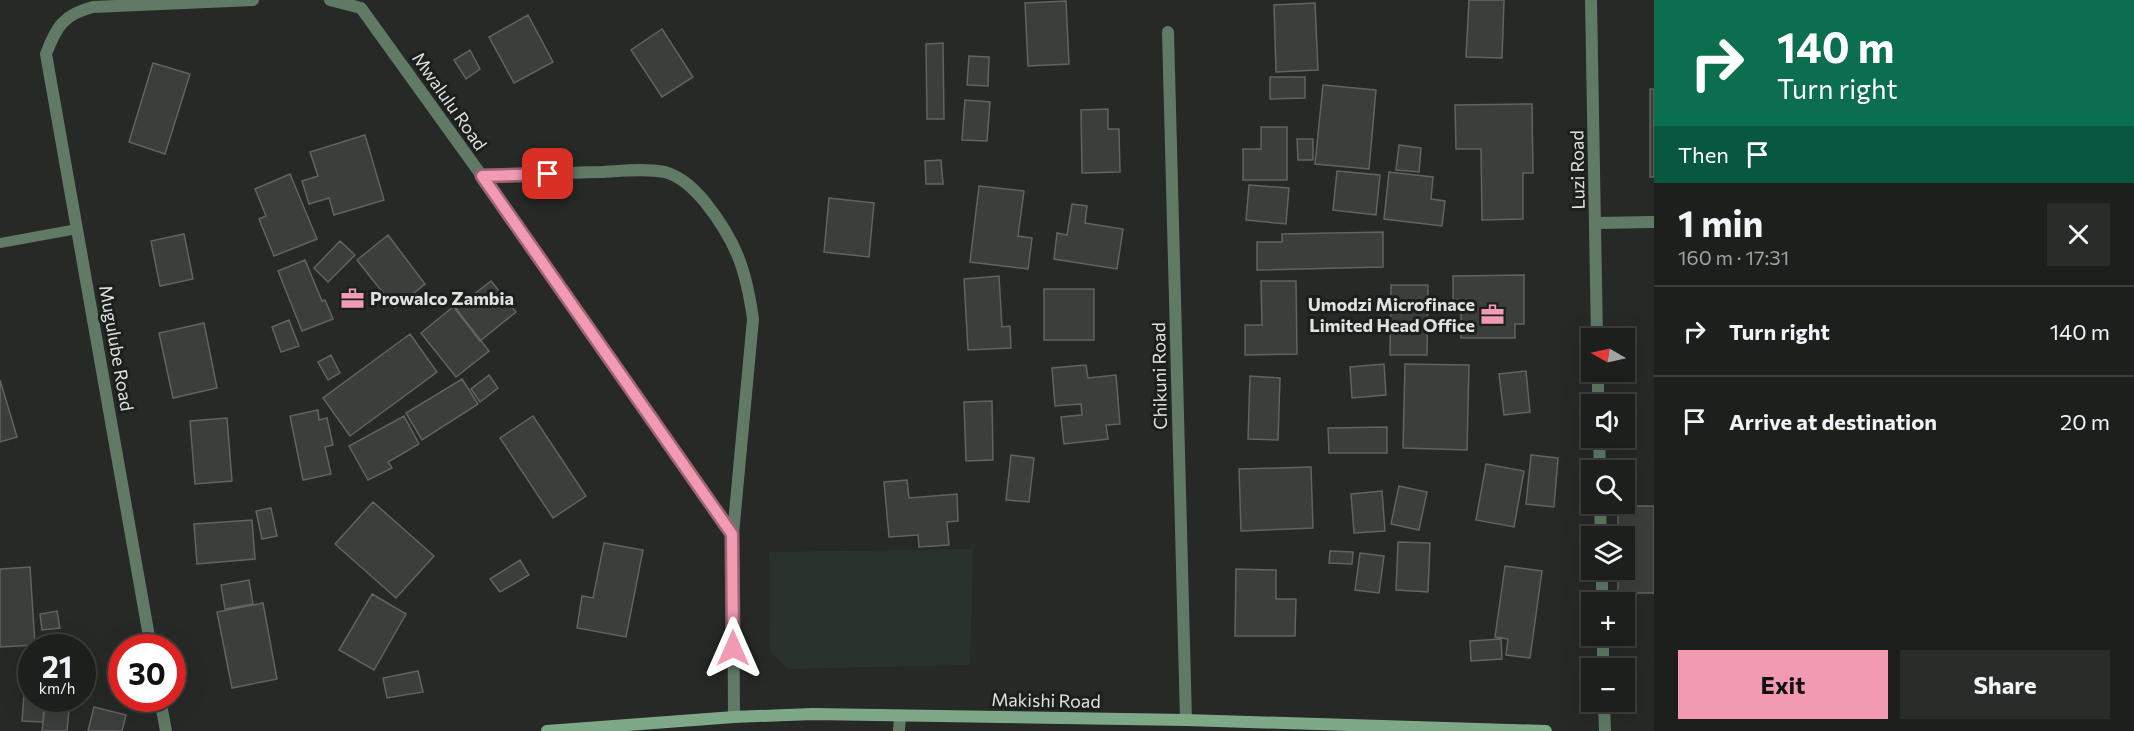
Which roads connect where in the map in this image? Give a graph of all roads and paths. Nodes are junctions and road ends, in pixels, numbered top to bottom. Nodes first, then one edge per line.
1 (253, 0) edge
2 (330, 0) edge
3 (1591, 0) edge
4 (364, 4) edge
5 (1168, 32) dead end
6 (482, 176) junction
7 (1654, 222) edge
8 (1596, 223) junction
9 (77, 229) junction
10 (0, 243) edge
11 (1597, 328) edge
12 (732, 534) junction
13 (149, 634) edge
14 (162, 712) edge
15 (1604, 712) edge
16 (900, 716) junction
17 (734, 717) junction
18 (1186, 720) junction
19 (166, 731) edge
20 (547, 731) edge
21 (898, 731) edge
22 (1546, 731) edge
23 (1605, 731) edge

1 - 9 street, Mugulube Road
2 - 4 street, Mwalulu Road
3 - 8 street, Luzi Road
4 - 6 street, Mwalulu Road
5 - 18 street, Chikuni Road
6 - 12 street, Mwalulu Road
6 - 12 street
7 - 8 street
8 - 11 street, Luzi Road
9 - 10 lane
9 - 13 street, Mugulube Road
12 - 17 street
14 - 19 street
15 - 23 street
16 - 17 main road, Makishi Road
16 - 18 main road, Makishi Road
16 - 21 street
17 - 20 main road, Makishi Road
18 - 22 main road, Makishi Road

